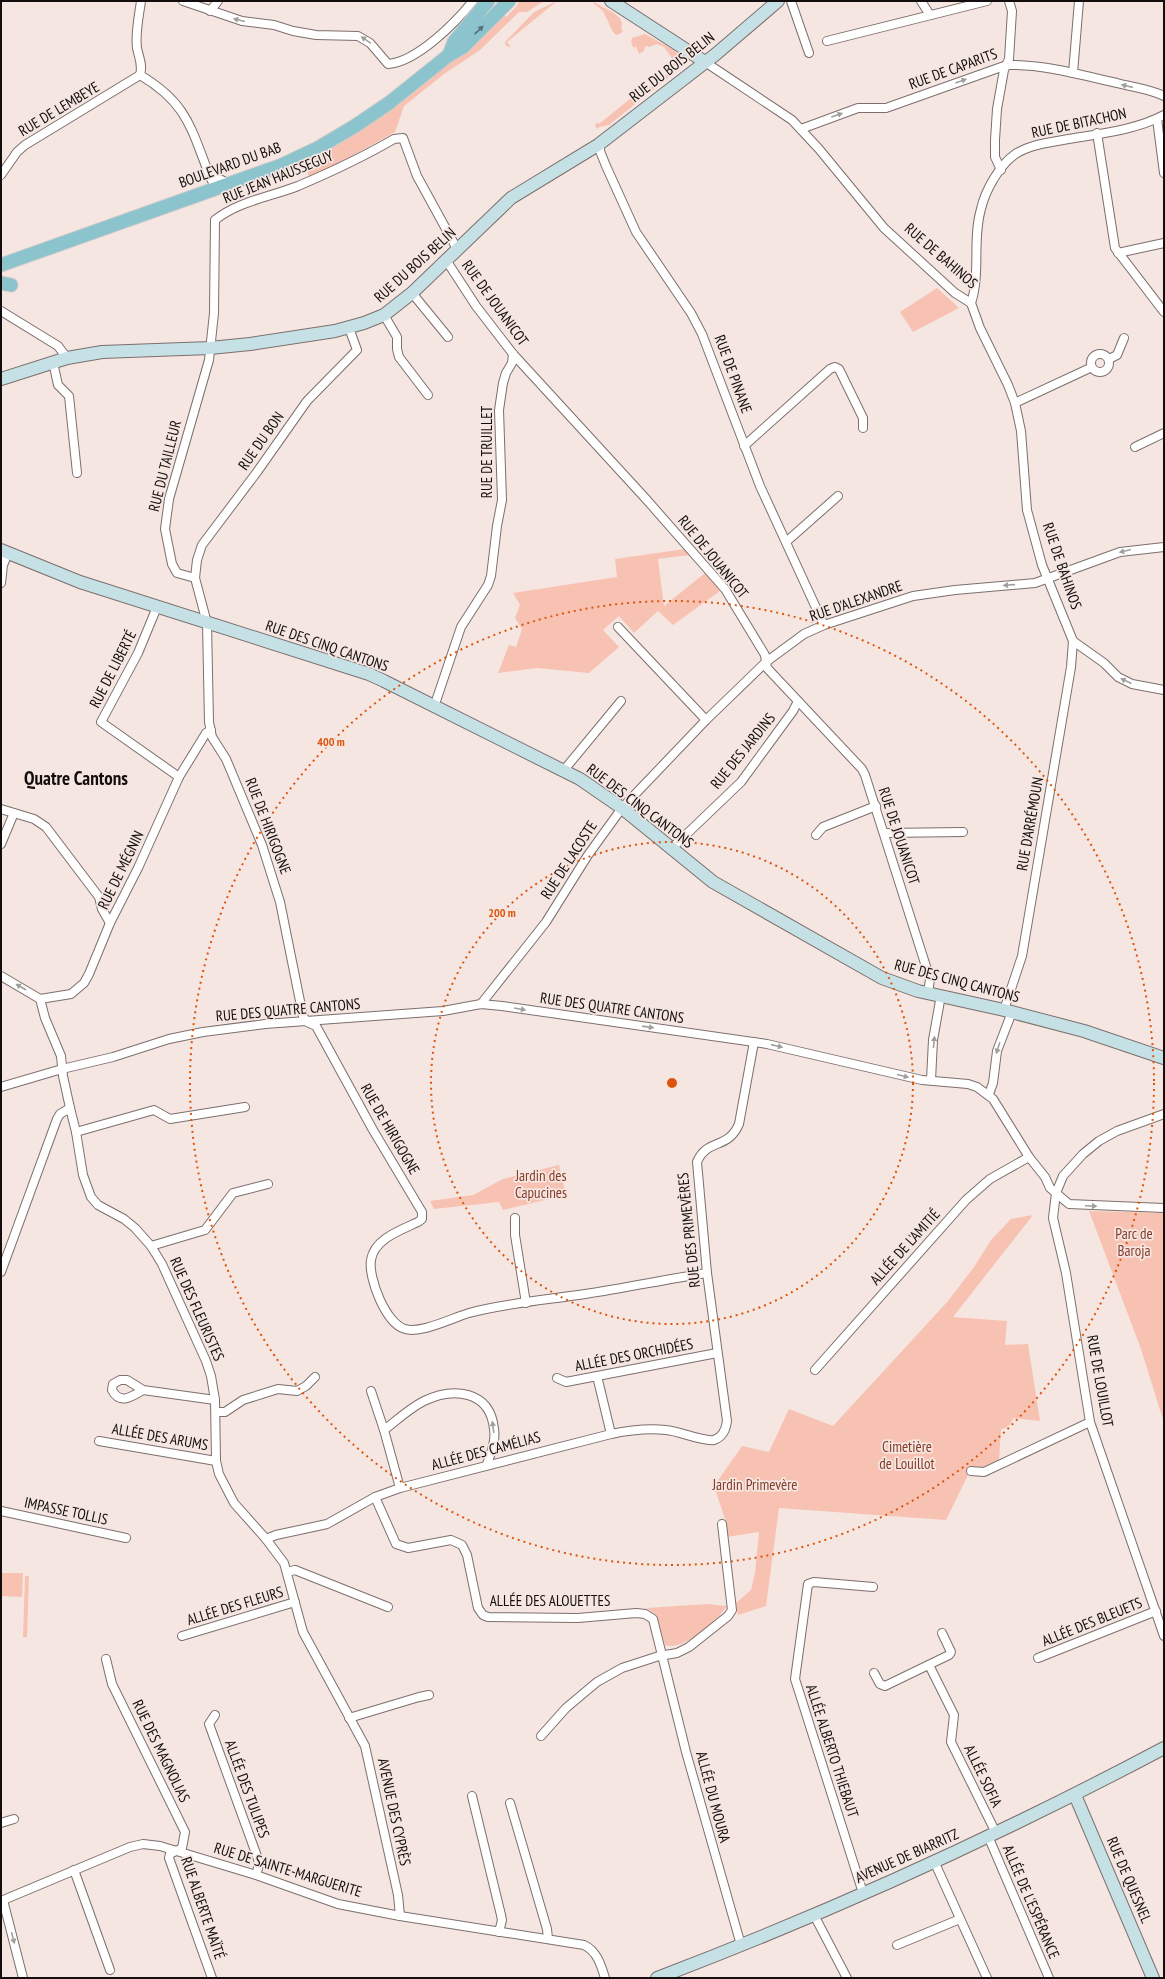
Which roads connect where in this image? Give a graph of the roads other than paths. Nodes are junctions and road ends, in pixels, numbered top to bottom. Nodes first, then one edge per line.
1 (141, 1) edge
2 (183, 1) edge
3 (218, 1) edge
4 (474, 1) edge
5 (488, 1) edge
6 (509, 1) edge
7 (611, 1) edge
8 (778, 1) edge
9 (791, 1) edge
10 (921, 1) edge
11 (987, 1) edge
12 (1010, 1) edge
13 (1079, 1) edge
14 (210, 11) junction
15 (930, 15) junction
16 (827, 41) dead end
17 (810, 53) dead end
18 (449, 55) junction
19 (705, 62) junction
20 (1007, 65) junction
21 (1073, 73) junction
22 (140, 75) junction
23 (1164, 96) edge
24 (1161, 117) edge
25 (801, 129) junction
26 (1097, 134) junction
27 (600, 143) junction
28 (206, 166) junction
29 (1001, 170) junction
30 (1164, 173) edge
31 (1, 175) edge
32 (215, 185) junction
33 (1164, 243) edge
34 (457, 249) junction
35 (1118, 253) junction
36 (446, 260) junction
37 (1, 265) edge
38 (412, 293) junction
39 (971, 303) junction
40 (1, 311) edge
41 (1164, 312) edge
42 (384, 316) junction
43 (349, 328) junction
44 (448, 337) dead end
45 (1124, 338) dead end
46 (210, 348) junction
47 (513, 354) junction
48 (67, 358) junction
49 (1109, 359) junction
50 (53, 362) junction
51 (1090, 368) junction
52 (1, 379) edge
53 (428, 395) dead end
54 (1015, 403) junction
55 (863, 428) dead end
56 (1164, 433) edge
57 (744, 446) junction
58 (1135, 447) dead end
59 (77, 474) dead end
60 (838, 496) dead end
61 (786, 542) junction
62 (1164, 547) edge
63 (4, 551) edge
64 (195, 578) junction
65 (1048, 580) junction
66 (1, 583) edge
67 (157, 607) junction
68 (207, 623) junction
69 (824, 624) junction
70 (618, 627) dead end
71 (1074, 641) junction
72 (766, 662) junction
73 (1164, 690) edge
74 (621, 701) dead end
75 (798, 701) junction
76 (434, 707) junction
77 (706, 720) junction
78 (211, 730) junction
79 (564, 770) junction
80 (180, 777) junction
81 (876, 806) junction
82 (622, 808) junction
83 (1, 809) edge
84 (14, 813) junction
85 (963, 832) dead end
86 (884, 833) junction
87 (816, 835) dead end
88 (1, 844) edge
89 (671, 849) junction
90 (110, 923) junction
91 (1, 976) edge
92 (928, 993) junction
93 (941, 995) junction
94 (40, 999) junction
95 (481, 1004) junction
96 (1008, 1011) junction
97 (306, 1022) junction
98 (754, 1042) junction
99 (1164, 1058) edge
100 (62, 1069) junction
101 (931, 1080) junction
102 (1, 1087) edge
103 (989, 1094) junction
104 (245, 1106) dead end
105 (70, 1108) junction
106 (1164, 1114) edge
107 (76, 1132) junction
108 (1029, 1157) junction
109 (268, 1184) dead end
110 (1056, 1193) junction
111 (1164, 1208) edge
112 (515, 1218) dead end
113 (152, 1246) junction
114 (1, 1272) edge
115 (707, 1273) junction
116 (526, 1303) junction
117 (717, 1353) junction
118 (815, 1370) dead end
119 (597, 1376) junction
120 (315, 1377) dead end
121 (557, 1378) dead end
122 (143, 1390) dead end
123 (371, 1391) dead end
124 (215, 1400) junction
125 (216, 1412) junction
126 (1090, 1422) junction
127 (384, 1430) junction
128 (611, 1434) junction
129 (721, 1436) joint
130 (99, 1441) dead end
131 (216, 1461) junction
132 (488, 1464) junction
133 (971, 1471) dead end
134 (400, 1488) junction
135 (375, 1497) junction
136 (1, 1511) edge
137 (722, 1524) dead end
138 (126, 1538) dead end
139 (266, 1539) junction
140 (287, 1572) junction
141 (873, 1587) dead end
142 (295, 1602) junction
143 (388, 1607) dead end
144 (1156, 1611) junction
145 (942, 1633) dead end
146 (182, 1636) dead end
147 (1164, 1636) edge
148 (663, 1655) junction
149 (1038, 1658) dead end
150 (106, 1659) dead end
151 (929, 1665) junction
152 (874, 1674) dead end
153 (429, 1695) dead end
154 (215, 1715) dead end
155 (349, 1718) junction
156 (541, 1736) dead end
157 (1164, 1748) edge
158 (1075, 1795) junction
159 (472, 1796) dead end
160 (510, 1803) dead end
161 (14, 1818) dead end
162 (1, 1823) edge
163 (992, 1835) junction
164 (175, 1850) junction
165 (934, 1861) junction
166 (74, 1870) junction
167 (256, 1875) junction
168 (863, 1893) junction
169 (2, 1900) edge
170 (814, 1915) junction
171 (400, 1916) junction
172 (960, 1919) junction
173 (498, 1932) junction
174 (548, 1939) junction
175 (741, 1945) junction
176 (897, 1946) dead end
177 (110, 1970) dead end
178 (23, 1978) edge
179 (212, 1978) edge
180 (605, 1978) edge
181 (658, 1978) edge
182 (847, 1978) edge
183 (987, 1978) edge
184 (1049, 1978) edge
185 (1153, 1978) edge

1 - 22 street
2 - 14 street
3 - 14 street
4 -> 14 street
5 - 18 main road, BOULEVARD DU BAB
18 -> 6 main road, BOULEVARD DU BAB
7 - 19 street, RUE DE BAHINOS
8 - 19 street, RUE DU BOIS BELIN
9 - 17 street
10 - 15 street
11 - 15 street
12 - 20 street
13 - 21 street
15 - 16 street
18 - 32 main road, BOULEVARD DU BAB
19 - 25 street, RUE DE BAHINOS
19 - 27 street, RUE DU BOIS BELIN
20 - 21 street, RUE DE CAPARITS
25 -> 20 street, RUE DE CAPARITS
20 - 29 street
23 -> 21 street, RUE DE CAPARITS
22 - 28 street
22 - 31 street, RUE DE LEMBEYE
24 - 26 street, RUE DE BITACHON
24 - 30 street
25 - 39 street, RUE DE BAHINOS
26 - 29 street, RUE DE BITACHON
26 - 35 street
27 - 34 street, RUE DU BOIS BELIN
27 - 57 street, RUE DE PINANE
28 - 32 street
28 - 32 street
29 - 39 street, RUE DE BITACHON
32 - 37 main road, BOULEVARD DU BAB
33 - 35 street
34 - 36 street, RUE DU BOIS BELIN
34 - 46 street, RUE JEAN HAUSSEGUY
35 - 41 street
36 - 38 street, RUE DU BOIS BELIN
36 - 47 street, RUE DE JOUANICOT
38 - 42 street, RUE DU BOIS BELIN
38 - 44 street
39 - 54 street, RUE DE BAHINOS
40 - 48 street
42 - 43 street, RUE DU BOIS BELIN
42 - 53 street
43 - 46 street, RUE DU BOIS BELIN
43 - 64 street, RUE DU BON
45 - 49 street
46 - 48 street, RUE DU BOIS BELIN
46 - 64 street, RUE DU TAILLEUR
47 - 72 street, RUE DE JOUANICOT
47 - 76 street, RUE DE TRUILLET
48 - 50 street, RUE DU BOIS BELIN
49 - 51 street
49 - 51 street
50 - 52 street, RUE DU BOIS BELIN
50 - 59 street
51 - 54 street
54 - 65 street, RUE DE BAHINOS
55 - 57 street
56 - 58 street
57 - 61 street, RUE DE PINANE
60 - 61 street
61 - 69 street, RUE DE PINANE
62 -> 65 street, RUE D'ALEXANDRE
63 - 66 street
63 - 67 street, RUE DES CINQ CANTONS
64 - 68 street
65 -> 69 street, RUE D'ALEXANDRE
65 - 71 street, RUE DE BAHINOS
67 - 68 street, RUE DES CINQ CANTONS
67 - 80 street, RUE DE LIBERTÉ
68 - 76 street, RUE DES CINQ CANTONS
68 - 78 street, RUE DE HIRIGOGNE
69 - 72 street, RUE D'ALEXANDRE
70 - 77 street
73 -> 71 street
71 - 96 street, RUE D'ARRÉMOUN
72 - 75 street, RUE DE JOUANICOT
72 - 77 street, RUE D'ALEXANDRE
74 - 79 street
75 - 81 street, RUE DE JOUANICOT
75 - 89 street, RUE DES JARDINS
76 - 79 street, RUE DES CINQ CANTONS
77 - 82 street, RUE D'ALEXANDRE
78 - 80 street, RUE DE MÉGNIN
78 - 97 street, RUE DE HIRIGOGNE
79 - 82 street, RUE DES CINQ CANTONS
80 - 90 street, RUE DE MÉGNIN
81 - 86 street, RUE DE JOUANICOT
81 - 87 street
82 - 89 street, RUE DES CINQ CANTONS
82 - 95 street, RUE DE LACOSTE
83 - 84 street
84 - 88 street
84 - 90 street
85 - 86 street
86 - 92 street, RUE DE JOUANICOT
89 - 92 street, RUE DES CINQ CANTONS
90 - 94 street, RUE DE MÉGNIN
94 -> 91 street
92 - 93 street, RUE DES CINQ CANTONS
93 - 96 street, RUE DES CINQ CANTONS
101 -> 93 street
94 - 100 street, RUE DES FLEURISTES
95 - 97 street, RUE DES QUATRE CANTONS
95 -> 98 street, RUE DES QUATRE CANTONS
96 - 99 street, RUE DES CINQ CANTONS
96 -> 103 street, RUE D'ARRÉMOUN
97 - 100 street, RUE DES QUATRE CANTONS
97 - 116 street, RUE DE HIRIGOGNE
98 -> 101 street, RUE DES QUATRE CANTONS
98 - 115 street, RUE DES PRIMEVÈRES
100 - 102 street, RUE DES QUATRE CANTONS
100 - 105 street, RUE DES FLEURISTES
101 - 103 street, RUE DES QUATRE CANTONS
103 - 108 street
104 - 107 street
105 - 107 street, RUE DES FLEURISTES
105 - 114 street
106 - 110 street, RUE DE LOUILLOT
107 - 113 street, RUE DES FLEURISTES
108 - 110 street
108 - 118 street, ALLÉE DE L'AMITIÉ
109 - 113 street
110 -> 111 street
110 - 126 street, RUE DE LOUILLOT
112 - 116 street
113 - 124 street, RUE DES FLEURISTES
115 - 116 street, RUE DE HIRIGOGNE
115 - 117 street, RUE DES PRIMEVÈRES
117 - 119 street, ALLÉE DES ORCHIDÉES
117 - 129 street, RUE DES PRIMEVÈRES
119 - 121 street, ALLÉE DES ORCHIDÉES
119 - 128 street
120 - 125 street
122 - 124 street
123 - 127 street
124 - 125 street, RUE DES FLEURISTES
125 - 131 street, RUE DES FLEURISTES
126 - 133 street
126 - 144 street, RUE DE LOUILLOT
132 -> 127 street
127 - 134 street
128 - 129 street, ALLÉE DES CAMÉLIAS
128 - 132 street, ALLÉE DES CAMÉLIAS
130 - 131 street, ALLÉE DES ARUMS
131 - 139 street, RUE DES FLEURISTES
132 - 134 street, ALLÉE DES CAMÉLIAS
134 - 135 street, ALLÉE DES CAMÉLIAS
135 - 139 street, ALLÉE DES CAMÉLIAS
135 - 148 street, ALLÉE DES ALOUETTES
136 - 138 street, IMPASSE TOLLIS
137 - 148 street
139 - 140 street, AVENUE DES CYPRÈS
140 - 142 street, AVENUE DES CYPRÈS
140 - 143 street
141 - 168 street, ALLÉE ALBERTO THIEBAUT
142 - 146 street, ALLÉE DES FLEURS
142 - 155 street, AVENUE DES CYPRÈS
144 - 147 street, RUE DE LOUILLOT
144 - 149 street, ALLÉE DES BLEUETS
145 - 151 street
148 - 156 street
148 - 175 street, ALLÉE DU MOURA
150 - 164 street, RUE DES MAGNOLIAS
151 - 152 street
151 - 163 street, ALLÉE SOFIA
153 - 155 street
154 - 167 street, ALLÉE DES TULIPES
155 - 171 street, AVENUE DES CYPRÈS
157 - 158 street, AVENUE DE BIARRITZ
158 - 163 street, AVENUE DE BIARRITZ
158 - 185 street, RUE DE QUESNEL
159 - 173 street
160 - 174 street
161 - 162 street
163 - 165 street, AVENUE DE BIARRITZ
163 - 184 street, ALLÉE DE L'ESPÉRANCE
164 - 166 street, RUE DE SAINTE-MARGUERITE
164 - 167 street, RUE DE SAINTE-MARGUERITE
164 - 179 street, RUE ALBERTE MAÏTÉ
165 - 168 street, AVENUE DE BIARRITZ
165 - 172 street
166 - 169 street, RUE DE SAINTE-MARGUERITE
166 - 177 street
167 - 171 street, RUE DE SAINTE-MARGUERITE
168 - 170 street, AVENUE DE BIARRITZ
169 -> 178 street
170 - 175 street, AVENUE DE BIARRITZ
170 - 182 street
171 - 173 street, RUE DE SAINTE-MARGUERITE
172 - 176 street
172 - 183 street
173 - 174 street, RUE DE SAINTE-MARGUERITE
174 - 180 street, RUE DE SAINTE-MARGUERITE
175 - 181 street, AVENUE DE BIARRITZ

